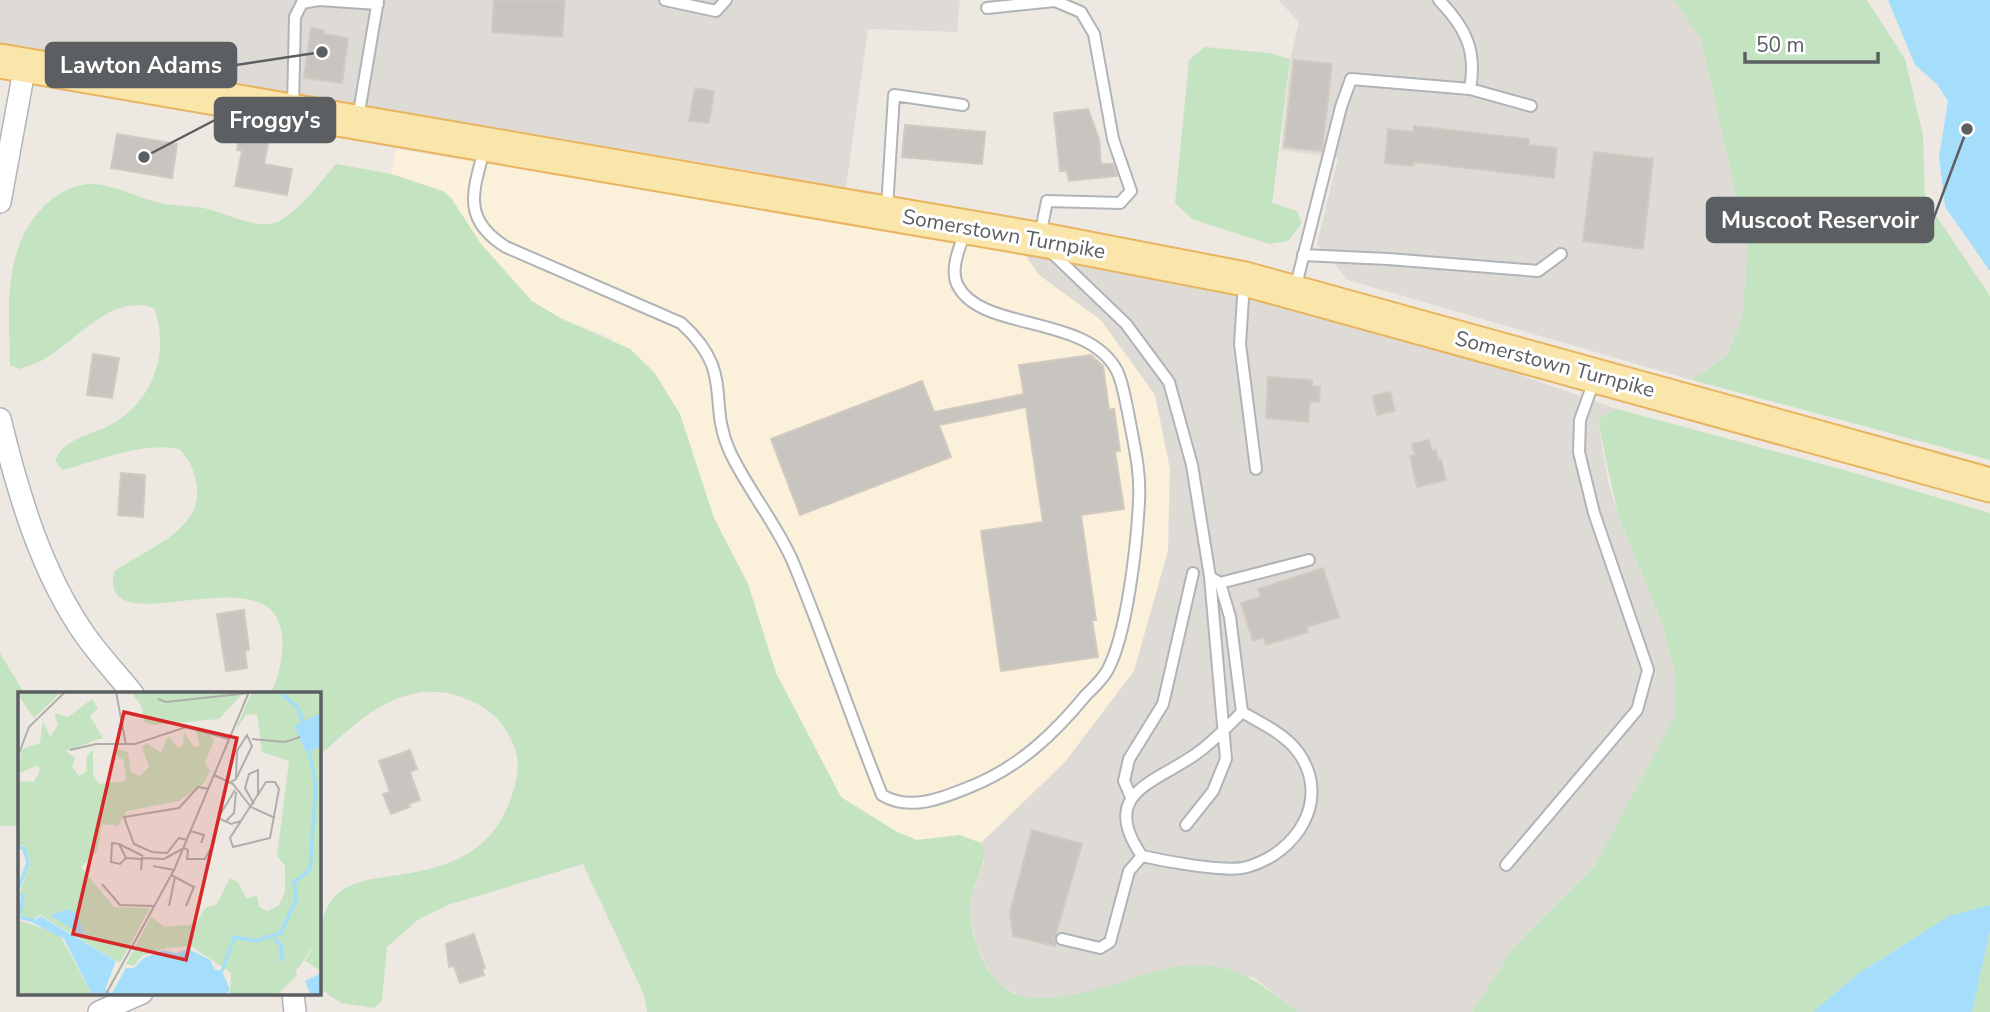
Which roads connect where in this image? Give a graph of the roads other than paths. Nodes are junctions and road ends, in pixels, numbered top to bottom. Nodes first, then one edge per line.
1 (665, 0) edge
2 (726, 0) edge
3 (1439, 0) edge
4 (378, 2) edge
5 (986, 8) dead end
6 (13, 63) edge
7 (1470, 89) junction
8 (963, 105) dead end
9 (1531, 106) dead end
10 (292, 109) junction
11 (358, 121) junction
12 (486, 145) junction
13 (0, 202) edge
14 (886, 214) junction
15 (966, 228) junction
16 (1040, 240) junction
17 (1561, 254) dead end
18 (1303, 256) junction
19 (1245, 279) junction
20 (1294, 292) junction
21 (1595, 376) junction
22 (0, 419) edge
23 (1256, 469) dead end
24 (1990, 485) edge
25 (1309, 561) dead end
26 (1193, 573) dead end
27 (1210, 577) junction
28 (1220, 583) junction
29 (130, 692) edge
30 (1242, 712) junction
31 (1224, 730) junction
32 (1131, 797) junction
33 (1186, 825) dead end
34 (1142, 856) junction
35 (1506, 865) dead end
36 (1062, 939) dead end
37 (137, 995) edge
38 (99, 1012) edge

1 - 2 lane
3 - 7 lane
4 - 10 lane
4 - 11 lane
5 - 16 lane
6 - 10 main road, Somerstown Turnpike
6 - 13 street
7 - 9 lane
7 - 18 lane
8 - 14 lane
10 - 11 main road, Somerstown Turnpike
11 - 12 main road, Somerstown Turnpike
12 - 14 main road, Somerstown Turnpike
12 - 15 lane
14 - 15 main road, Somerstown Turnpike
15 - 16 main road, Somerstown Turnpike
16 - 19 main road, Somerstown Turnpike
16 - 27 lane
17 - 18 lane
18 - 20 lane
19 - 20 main road, Somerstown Turnpike
19 - 23 lane
20 - 21 main road, Somerstown Turnpike
21 - 24 main road, Somerstown Turnpike
21 - 35 lane
22 - 29 street
25 - 28 lane
26 - 32 lane
27 - 28 lane
27 - 31 lane
28 - 30 lane
30 - 31 lane
30 - 34 lane
31 - 32 lane
31 - 33 lane
32 - 34 lane
34 - 36 lane
37 - 38 street

